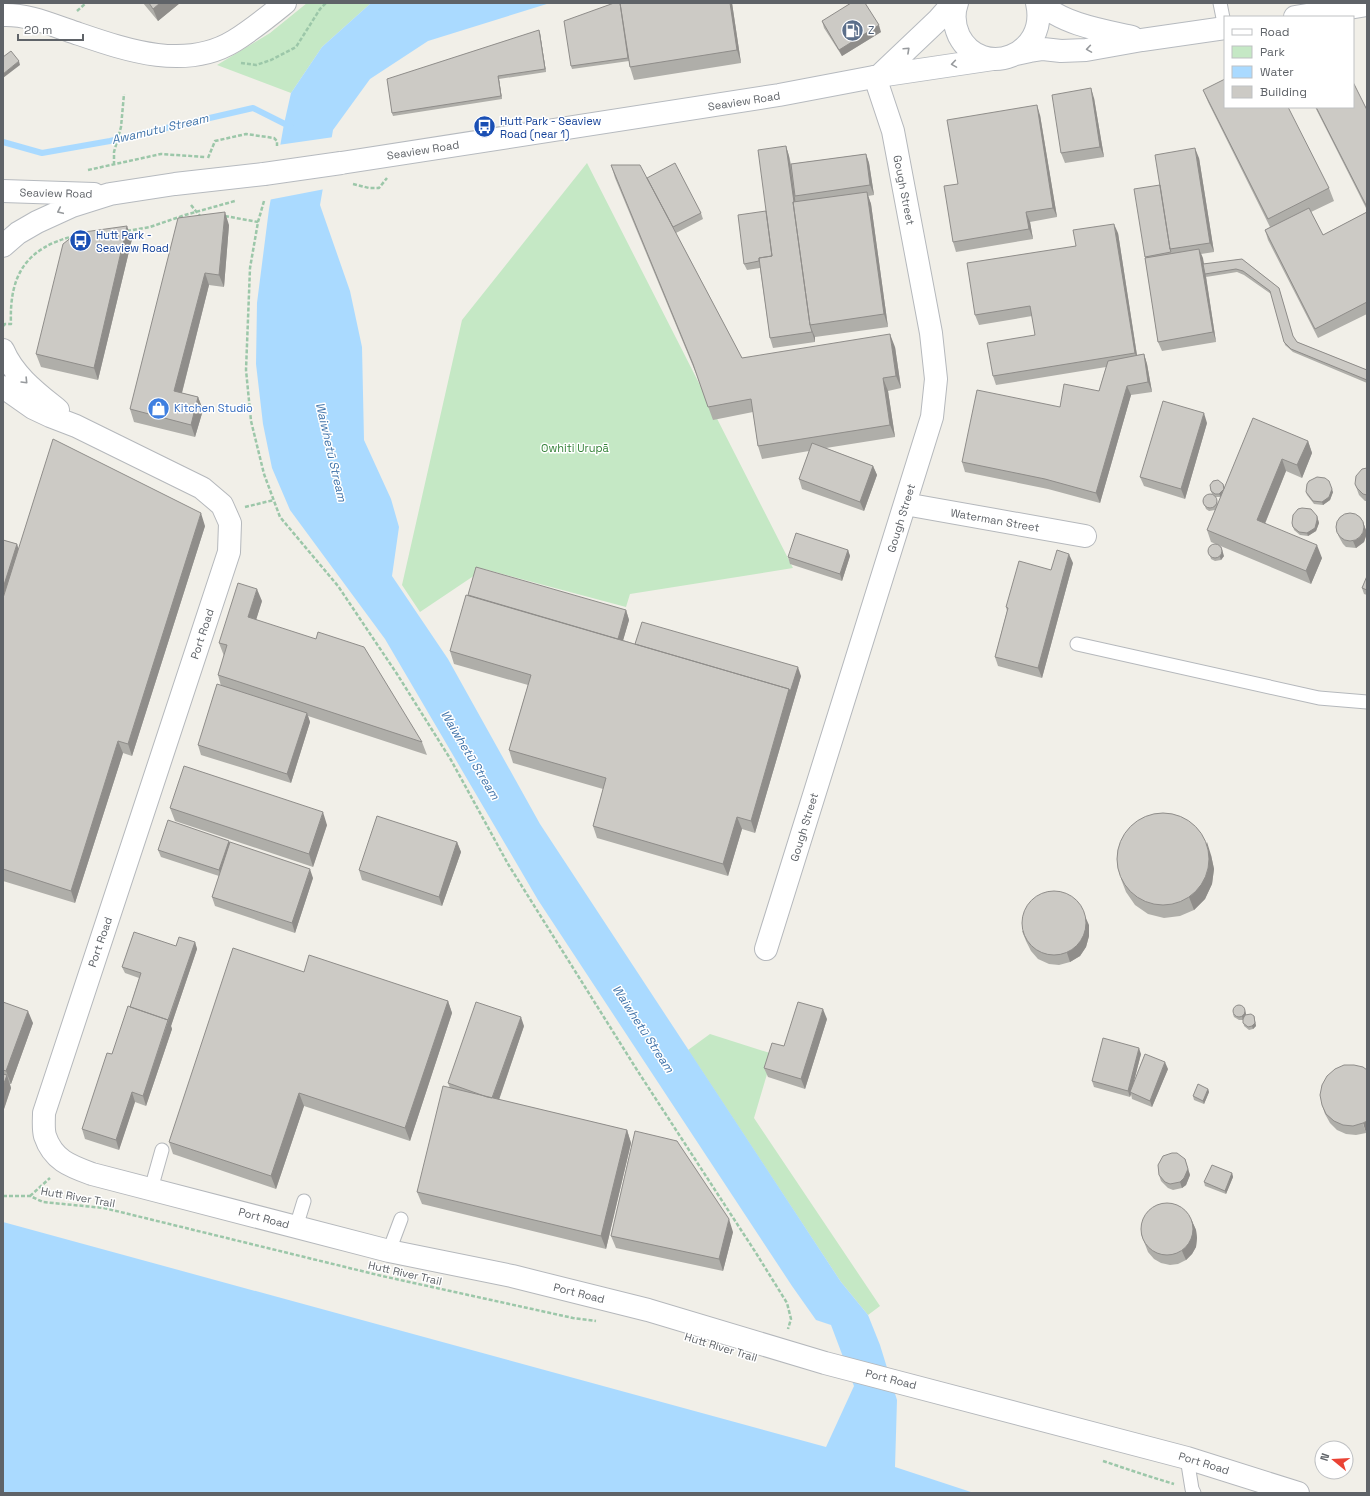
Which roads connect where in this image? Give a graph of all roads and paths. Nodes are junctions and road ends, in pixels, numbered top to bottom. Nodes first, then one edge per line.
1 (285, 3) edge
2 (326, 3) edge
3 (953, 3) edge
4 (957, 3) edge
5 (1037, 3) edge
6 (1041, 3) edge
7 (1220, 3) edge
8 (1367, 5) edge
9 (3, 15) edge
10 (1301, 16) edge
11 (1224, 23) edge
12 (1224, 28) edge
13 (1142, 40) junction
14 (1016, 54) junction
15 (993, 59) junction
16 (237, 62) dead end
17 (877, 77) junction
18 (124, 94) dead end
19 (277, 146) dead end
20 (383, 183) dead end
21 (350, 184) dead end
22 (3, 191) edge
23 (110, 194) junction
24 (238, 200) dead end
25 (264, 201) dead end
26 (195, 210) junction
27 (223, 216) edge
28 (204, 218) edge
29 (258, 222) junction
30 (124, 231) edge
31 (81, 236) edge
32 (3, 246) edge
33 (3, 326) edge
34 (3, 350) edge
35 (3, 387) edge
36 (3, 403) edge
37 (76, 426) junction
38 (274, 500) junction
39 (905, 504) junction
40 (224, 512) junction
41 (1085, 536) dead end
42 (1077, 644) dead end
43 (1367, 702) edge
44 (766, 949) dead end
45 (162, 1150) dead end
46 (65, 1164) junction
47 (151, 1189) junction
48 (3, 1196) edge
49 (30, 1196) junction
50 (304, 1201) dead end
51 (401, 1219) dead end
52 (296, 1227) junction
53 (389, 1251) junction
54 (597, 1321) dead end
55 (780, 1349) junction
56 (1187, 1458) junction
57 (1194, 1493) edge
58 (1298, 1493) edge

1 - 9 street
2 - 16 path
17 -> 3 street
4 - 15 street
5 - 14 street
6 - 13 street
7 - 11 lane
8 - 10 street
12 - 13 street
13 -> 14 street
14 - 15 street, Seaview Road
15 -> 17 street, Seaview Road
17 - 23 street, Seaview Road, bridge
17 - 39 street, Gough Street
18 - 19 path
20 - 21 path
22 - 23 street, Seaview Road
23 -> 32 street, Seaview Road
24 - 26 path
25 - 29 path
26 - 28 path
26 - 30 path
27 - 29 path
29 - 38 path
31 - 33 path
34 -> 37 street, Port Road
35 - 37 street, Port Road
36 - 37 street, Port Road
37 - 40 street, Port Road
38 - 40 path
38 - 55 path
39 - 41 street, Waterman Street
39 - 44 street, Gough Street
40 - 46 street, Port Road
42 - 43 lane
45 - 47 lane
46 - 47 street, Port Road
46 - 49 path, Hutt River Trail
47 - 52 street, Port Road
48 - 49 path, Hutt River Trail
49 - 54 path, Hutt River Trail
50 - 52 lane
51 - 53 lane
52 - 53 street, Port Road
53 - 55 street, Port Road
55 - 56 street, Port Road
56 - 57 lane
56 - 58 street, Port Road

